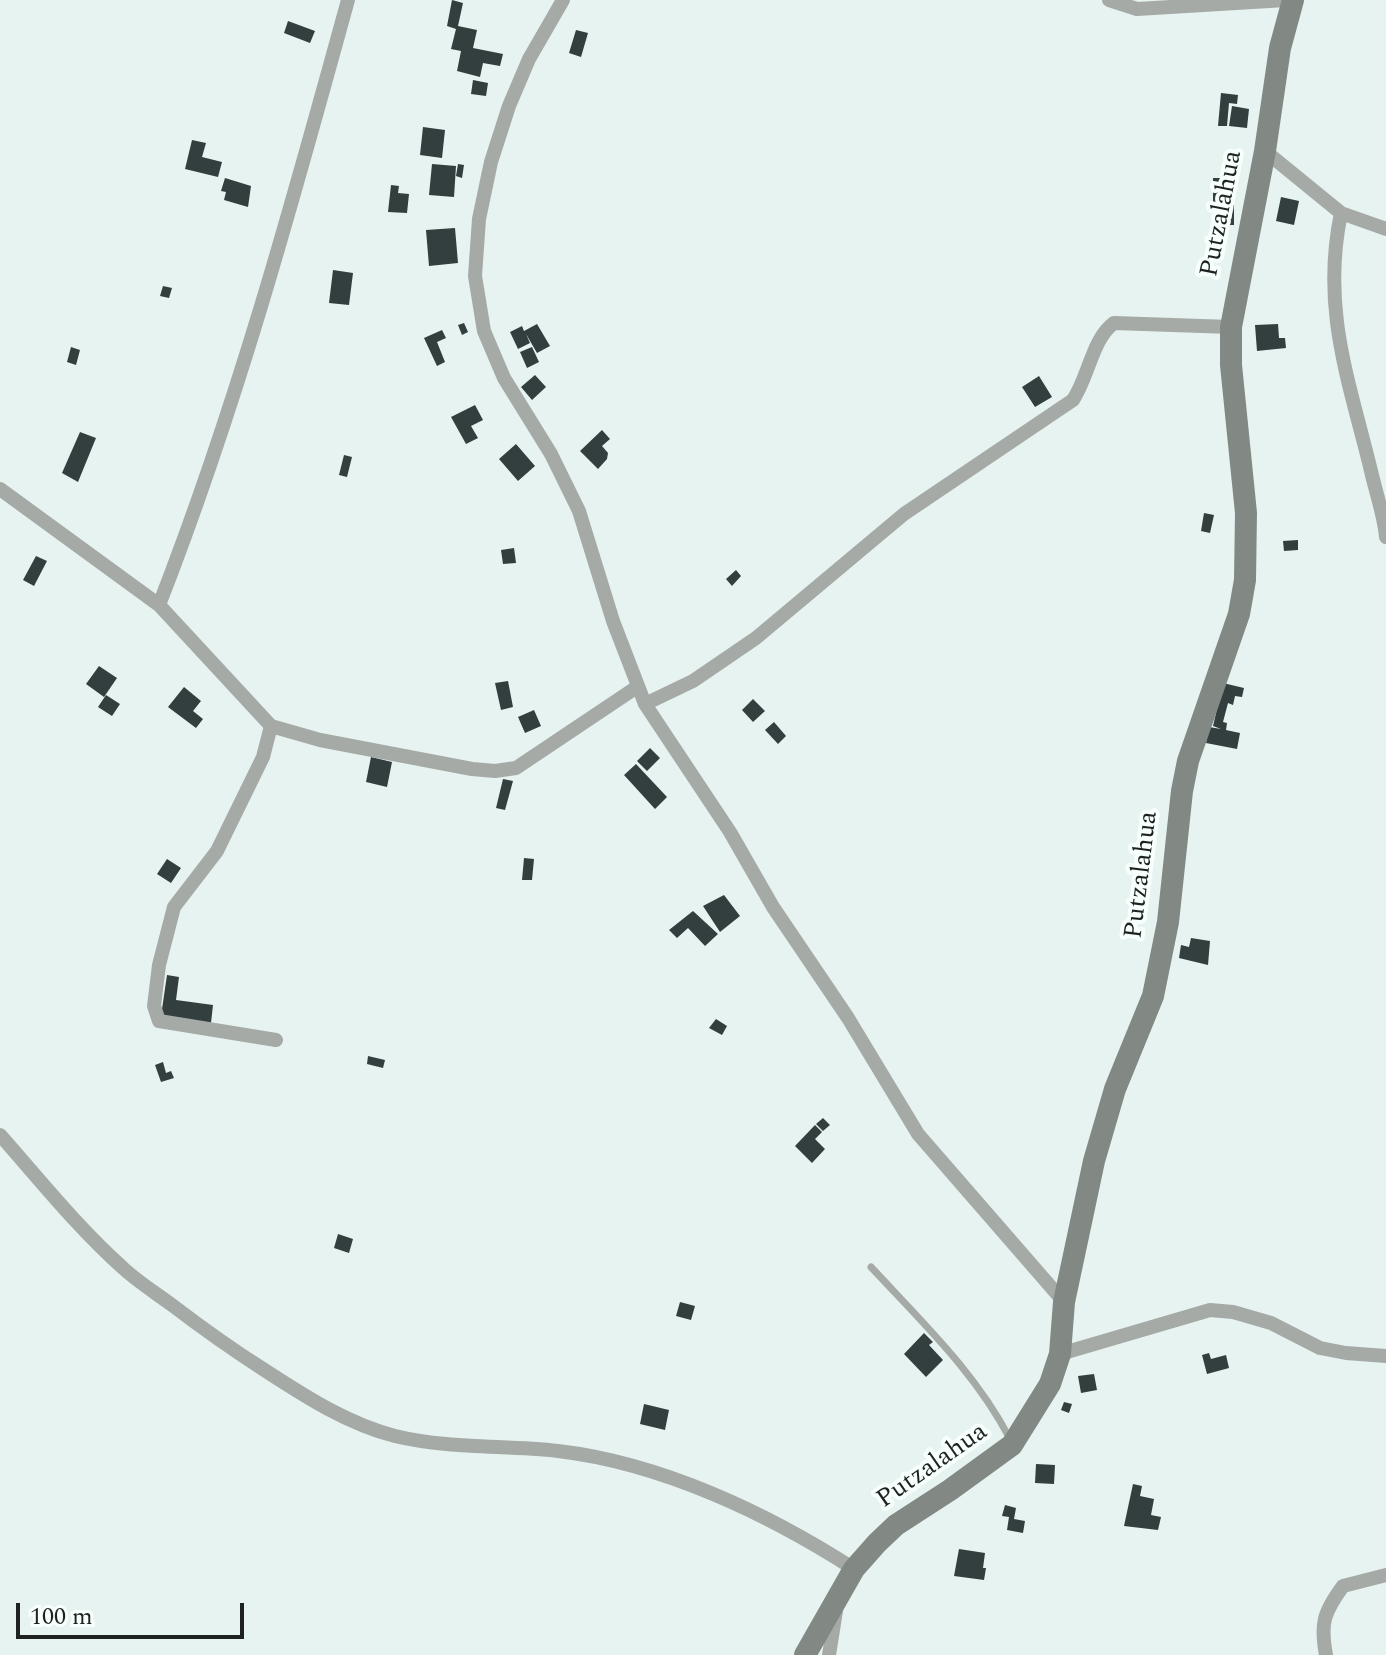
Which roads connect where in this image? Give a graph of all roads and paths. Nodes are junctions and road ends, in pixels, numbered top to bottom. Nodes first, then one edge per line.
1 (348, 0) edge
2 (563, 0) edge
3 (1109, 0) edge
4 (1286, 0) edge
5 (1293, 0) edge
6 (1265, 151) junction
7 (1341, 213) junction
8 (1386, 229) edge
9 (1231, 327) junction
10 (0, 489) edge
11 (1386, 537) edge
12 (159, 605) junction
13 (637, 687) junction
14 (645, 704) junction
15 (271, 726) junction
16 (276, 1040) dead end
17 (0, 1135) edge
18 (871, 1267) dead end
19 (1064, 1302) junction
20 (1060, 1354) junction
21 (1386, 1356) edge
22 (1012, 1445) junction
23 (854, 1569) junction
24 (1386, 1575) edge
25 (839, 1598) junction
26 (805, 1655) edge
27 (829, 1655) edge
28 (1326, 1655) edge

1 - 12 street
2 - 13 street
3 - 4 street
5 - 6 street, Putzalahua
6 - 7 street
6 - 9 street, Putzalahua
7 - 8 street
7 - 11 street
9 - 14 street
9 - 19 street, Putzalahua
10 - 12 street
12 - 15 street
13 - 14 street
13 - 15 street
14 - 19 street
15 - 16 street
17 - 23 street
18 - 22 lane
19 - 20 street, Putzalahua
20 - 21 street
20 - 22 street, Putzalahua
22 - 23 street, Putzalahua
23 - 25 street, Putzalahua
24 - 28 street
25 - 26 street, Putzalahua
25 - 27 street

